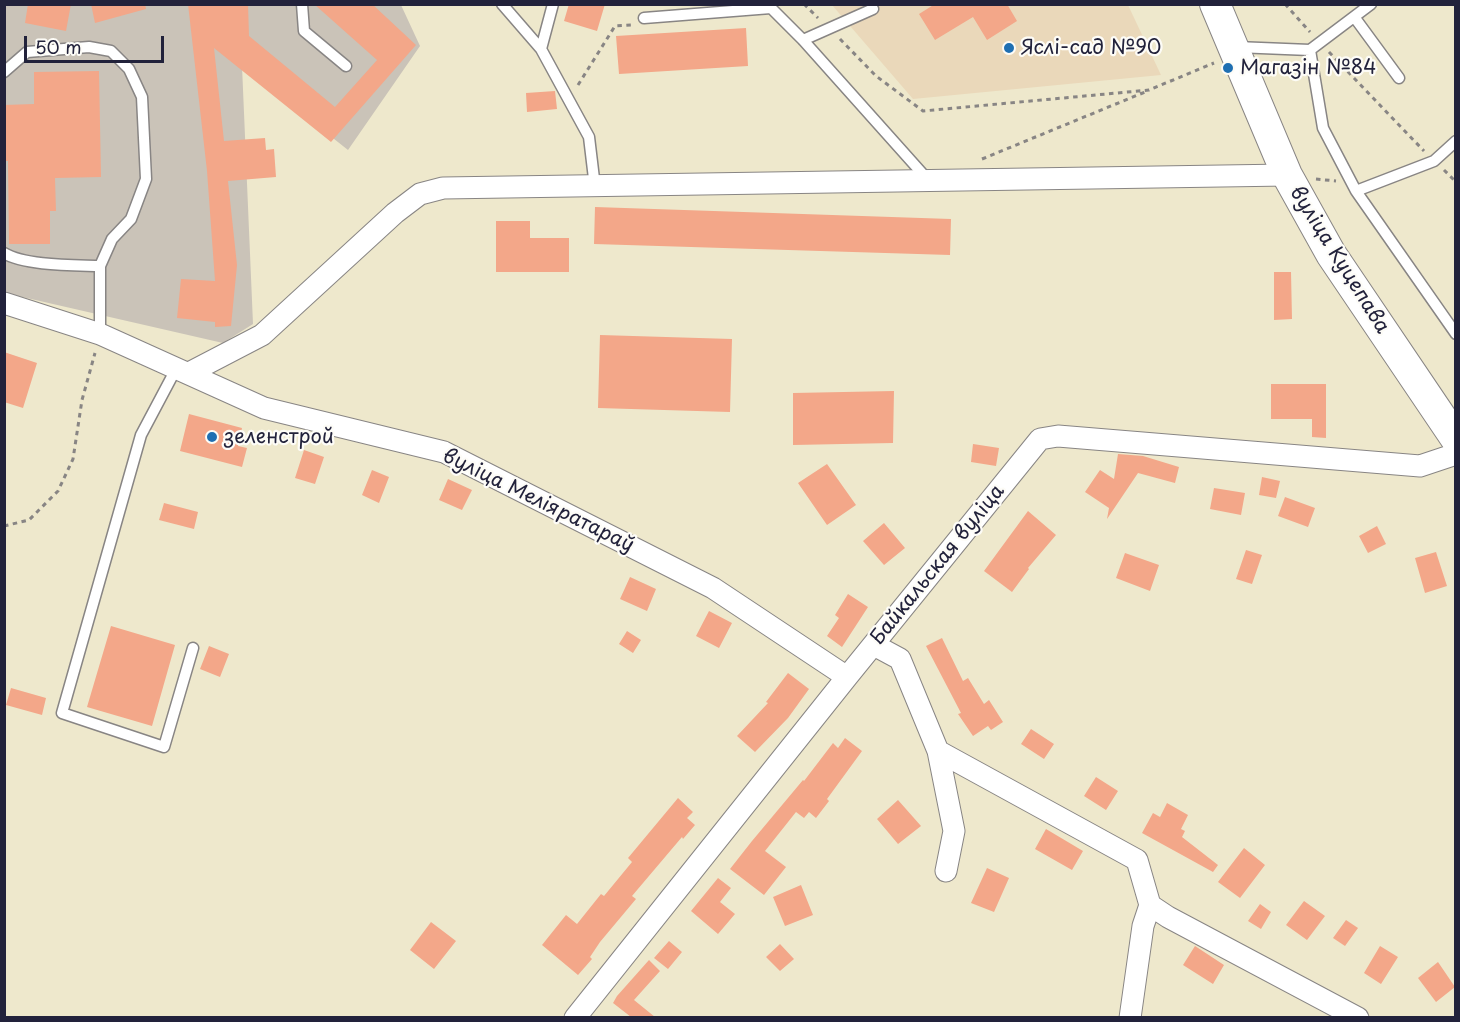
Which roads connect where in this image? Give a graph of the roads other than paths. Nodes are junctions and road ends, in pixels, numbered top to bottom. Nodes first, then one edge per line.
1 (302, 4) edge
2 (502, 4) edge
3 (553, 4) edge
4 (1215, 4) edge
5 (1370, 5) edge
6 (873, 9) dead end
7 (644, 18) road end
8 (1355, 18) junction
9 (803, 40) junction
10 (541, 49) junction
11 (1234, 50) junction
12 (1310, 50) junction
13 (346, 66) dead end
14 (4, 72) edge
15 (1399, 78) dead end
16 (1455, 141) edge
17 (1287, 175) junction
18 (929, 181) junction
19 (595, 187) junction
20 (1354, 187) junction
21 (4, 253) edge
22 (100, 266) junction
23 (4, 303) edge
24 (1452, 318) edge
25 (100, 334) junction
26 (1455, 334) edge
27 (183, 371) junction
28 (1455, 439) edge
29 (1455, 454) edge
30 (874, 645) junction
31 (193, 648) dead end
32 (847, 677) junction
33 (938, 751) junction
34 (946, 871) dead end
35 (1150, 905) junction
36 (575, 1017) edge
37 (1130, 1017) edge
38 (1358, 1017) edge

1 - 13 lane
2 - 10 lane
3 - 10 lane
4 - 11 main road, вуліца Куцепава
5 - 8 lane
6 - 9 lane
7 - 9 lane
8 - 12 lane
8 - 15 lane
9 - 18 lane
10 - 19 lane
11 - 12 lane
11 - 17 main road, вуліца Куцепава
12 - 20 lane
14 - 22 lane
16 - 20 lane
17 - 18 street
17 - 28 main road, вуліца Куцепава
18 - 19 street
19 - 27 street
20 - 24 lane
21 - 22 lane
22 - 25 lane
23 - 25 street, вуліца Меліяратараў
24 - 26 lane
25 - 27 street, вуліца Меліяратараў
27 - 31 lane
27 - 32 street, вуліца Меліяратараў
29 - 30 street, Байкальская вуліца
30 - 32 street, Байкальская вуліца
30 - 33 street
32 - 36 street, Байкальская вуліца
33 - 34 street
33 - 35 street
35 - 37 street
35 - 38 street

